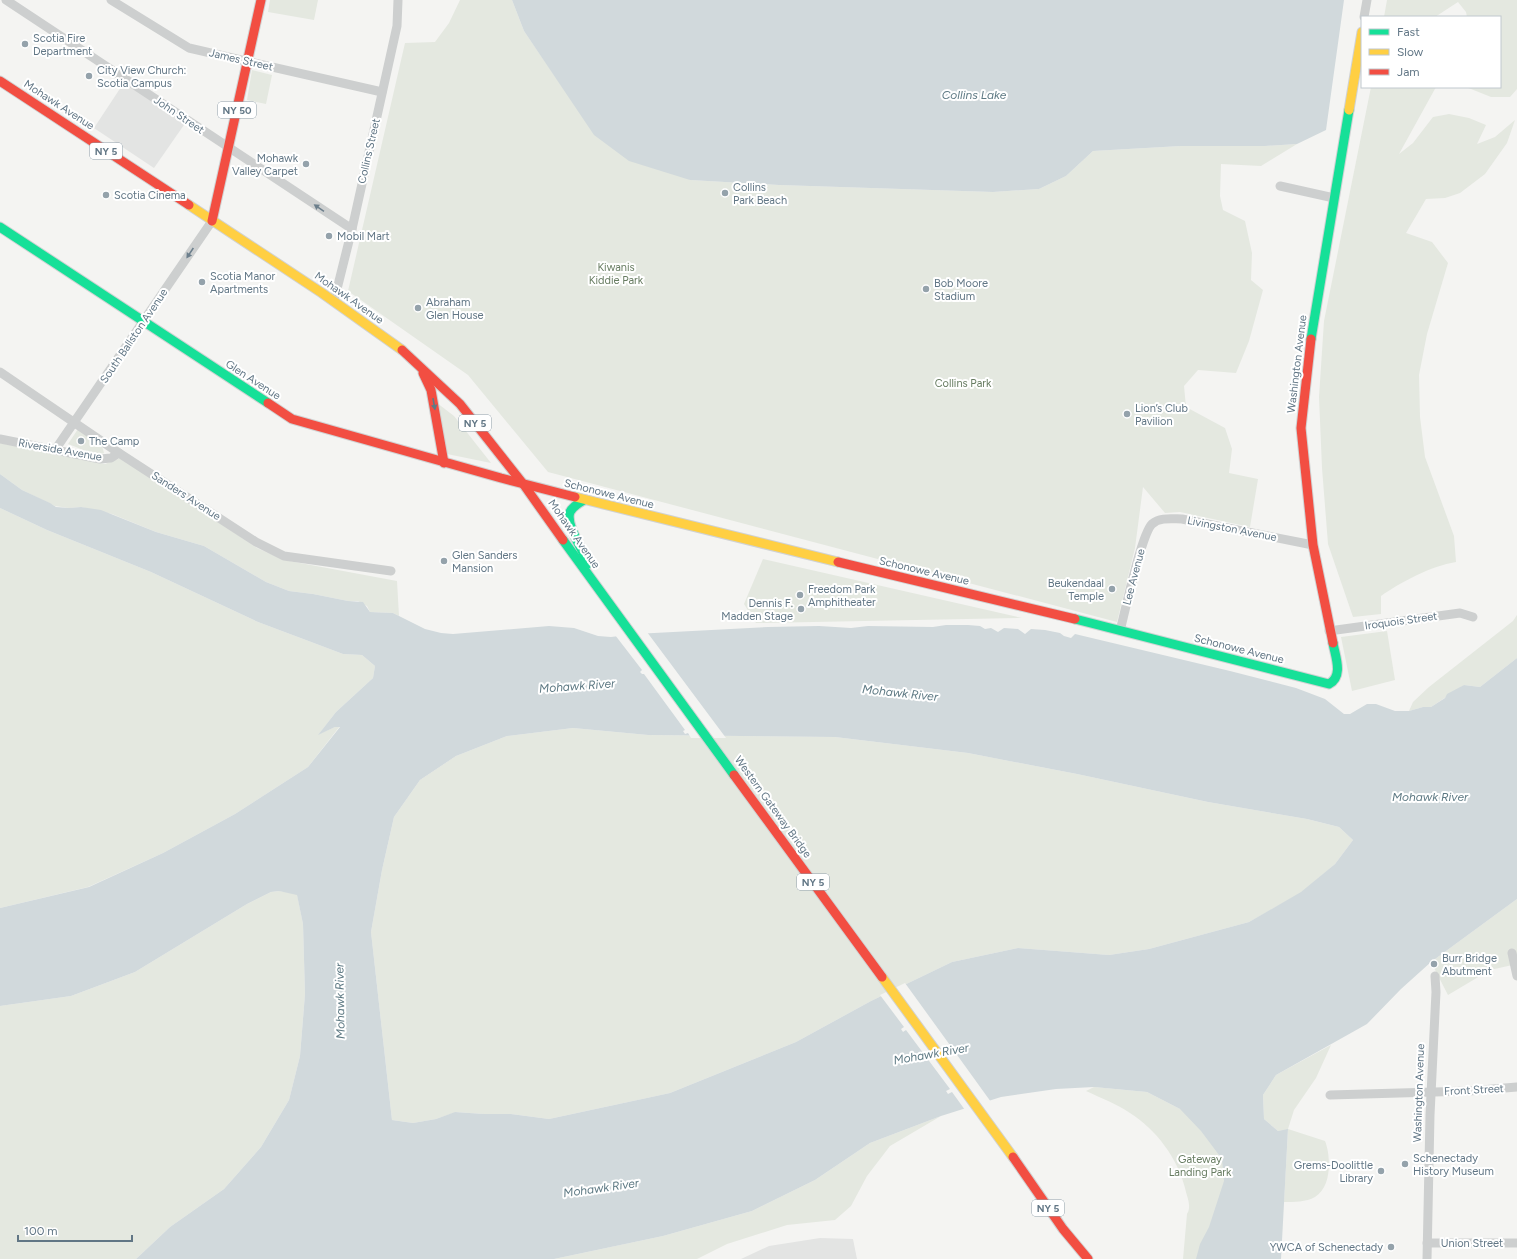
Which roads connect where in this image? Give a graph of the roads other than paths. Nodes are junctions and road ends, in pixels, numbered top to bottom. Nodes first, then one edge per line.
1 (6, 0) edge
2 (111, 0) edge
3 (261, 0) edge
4 (398, 0) edge
5 (1367, 0) edge
6 (1364, 16) edge
7 (1361, 38) edge
8 (248, 62) junction
9 (0, 81) edge
10 (382, 92) junction
11 (228, 148) junction
12 (1280, 186) dead end
13 (1334, 198) junction
14 (212, 221) junction
15 (0, 227) edge
16 (352, 229) junction
17 (334, 301) junction
18 (143, 322) junction
19 (421, 367) junction
20 (0, 372) edge
21 (75, 422) junction
22 (0, 439) edge
23 (55, 450) junction
24 (119, 453) junction
25 (444, 463) junction
26 (524, 485) junction
27 (584, 500) junction
28 (1152, 524) joint
29 (1313, 545) junction
30 (391, 571) dead end
31 (592, 580) junction
32 (615, 610) joint
33 (1473, 617) dead end
34 (1120, 631) junction
35 (1329, 631) junction
36 (1318, 681) joint
37 (1512, 954) dead end
38 (1436, 976) dead end
39 (1517, 976) edge
40 (1517, 1087) edge
41 (1431, 1092) junction
42 (1330, 1095) dead end
43 (1427, 1243) junction
44 (1517, 1243) edge
45 (1088, 1259) edge
46 (1426, 1259) edge

1 - 11 street, John Street
2 - 8 street, James Street
3 - 8 street, NY 50
4 - 10 street, Collins Street
5 - 6 street
7 - 13 street, Washington Avenue
8 - 10 street, James Street
8 - 11 street, NY 50
9 - 14 street, Mohawk Avenue / NY 5
10 - 16 street, Collins Street
11 - 14 street, NY 50
16 -> 11 street, John Street
12 - 13 street
13 - 29 street, Washington Avenue
14 - 17 street, Mohawk Avenue / NY 5
14 -> 18 street, South Ballston Avenue
15 - 18 street, Glen Avenue
16 - 17 street, Collins Street
17 - 19 street, Mohawk Avenue / NY 5
18 - 21 street, South Ballston Avenue
18 - 25 street, Glen Avenue
19 -> 25 street
19 - 26 street, Mohawk Avenue / NY 5
20 - 21 street, Sanders Avenue
21 - 23 street, South Ballston Avenue
21 - 24 street, Sanders Avenue
22 - 23 street, Riverside Avenue
23 - 24 street, Riverside Avenue
24 - 30 street, Sanders Avenue
25 - 26 street, Glen Avenue
26 - 27 street, Schonowe Avenue
26 - 31 street, Mohawk Avenue / NY 5
27 - 31 street
27 - 34 street, Schonowe Avenue
28 - 29 street, Livingston Avenue
28 - 34 street, Lee Avenue
29 - 35 street, Washington Avenue
31 - 32 street, Mohawk Avenue / NY 5
32 - 45 street, Western Gateway Bridge / NY 5
33 - 35 street, Iroquois Street
34 - 36 street, Schonowe Avenue
35 - 36 street, Washington Avenue
37 - 39 street
38 - 41 street, Washington Avenue
40 - 41 street, Front Street
41 - 42 street, Front Street
41 - 43 street, Washington Avenue
43 - 44 street, Union Street
43 - 46 street, Washington Avenue

